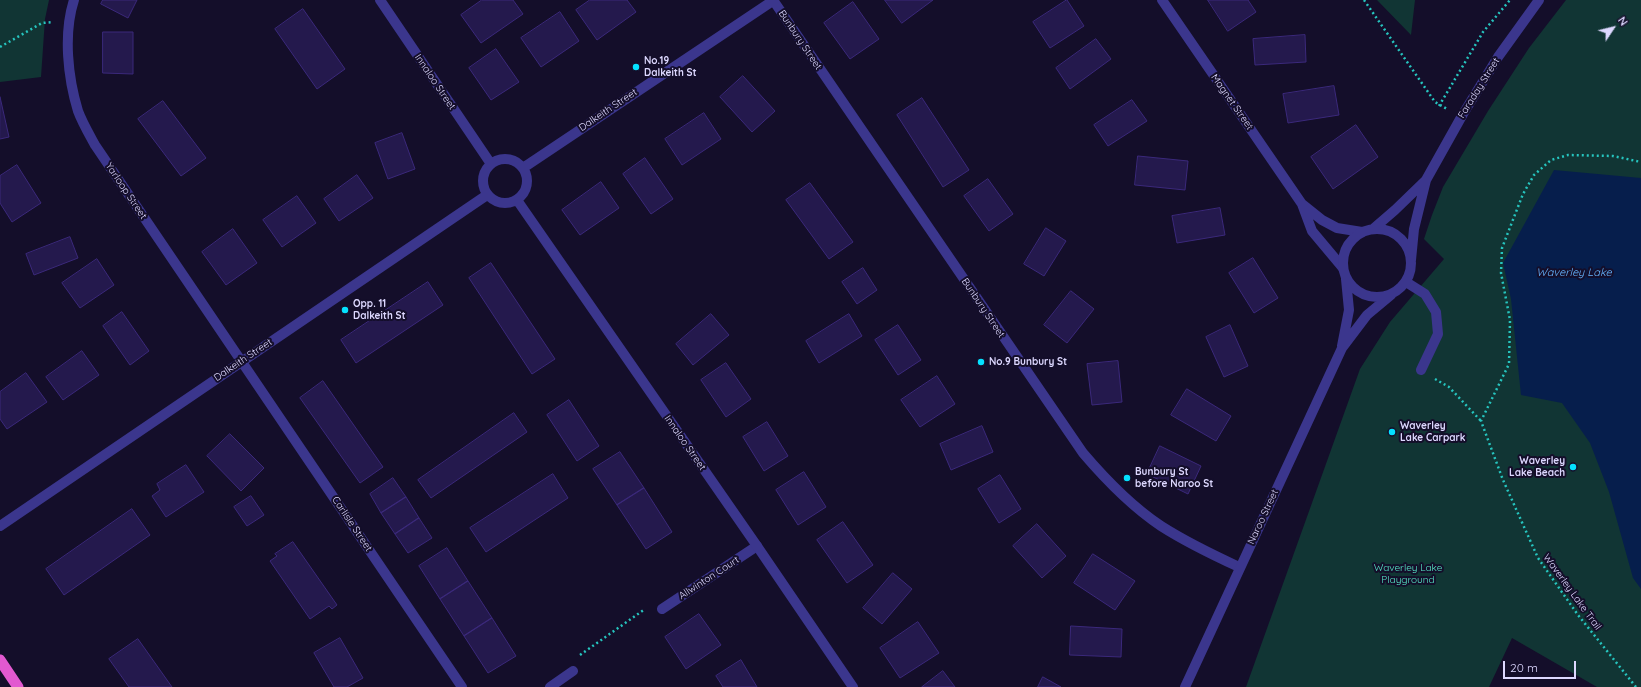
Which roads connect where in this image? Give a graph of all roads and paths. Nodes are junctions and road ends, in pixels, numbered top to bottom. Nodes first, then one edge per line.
1 (74, 0) edge
2 (380, 0) edge
3 (773, 0) edge
4 (1162, 0) edge
5 (1364, 0) edge
6 (1510, 0) edge
7 (1539, 0) edge
8 (53, 22) dead end
9 (0, 47) edge
10 (1439, 106) junction
11 (1462, 114) junction
12 (1641, 162) edge
13 (491, 164) junction
14 (523, 168) junction
15 (1426, 180) junction
16 (487, 195) junction
17 (517, 200) junction
18 (1302, 204) junction
19 (1373, 229) junction
20 (1362, 232) junction
21 (1411, 260) junction
22 (1343, 268) junction
23 (1346, 279) junction
24 (1406, 282) junction
25 (1391, 295) junction
26 (1342, 348) junction
27 (242, 361) junction
28 (1421, 370) joint
29 (1481, 421) junction
30 (0, 526) edge
31 (757, 546) junction
32 (1239, 567) junction
33 (649, 606) dead end
34 (662, 610) dead end
35 (574, 659) dead end
36 (0, 660) edge
37 (573, 671) dead end
38 (18, 687) edge
39 (462, 687) edge
40 (550, 687) edge
41 (853, 687) edge
42 (1185, 687) edge
43 (1636, 687) edge

1 - 27 street, Yarloop Street
2 - 13 street, Innaloo Street
3 - 14 street, Dalkeith Street
3 - 32 street, Bunbury Street
4 - 18 street, Magnet Street
5 - 10 path
6 - 10 path
7 - 11 street, Faraday Street
8 - 9 path
10 - 11 path
11 - 15 street, Faraday Street
12 - 29 path
13 - 14 street
13 - 16 street
14 - 17 street
15 - 19 street, Faraday Street
15 - 21 street, Faraday Street
16 - 17 street
16 - 27 street, Dalkeith Street
17 - 31 street, Innaloo Street
18 - 20 street, Magnet Street
18 - 22 street, Magnet Street
19 - 20 street
19 - 21 street
20 - 22 street
21 - 24 street
22 - 23 street
23 - 25 street
23 - 26 street, Naroo Street
24 - 25 street
24 - 28 street
25 - 26 street, Naroo Street
26 - 32 street, Naroo Street
27 - 30 street, Dalkeith Street
27 - 39 street, Carlisle Street
28 - 29 path
29 - 43 path, Waverley Lake Trail
31 - 34 street, Allwinton Court
31 - 41 street, Innaloo Street
32 - 42 street, Naroo Street
33 - 35 path
36 - 38 highway
37 - 40 street

